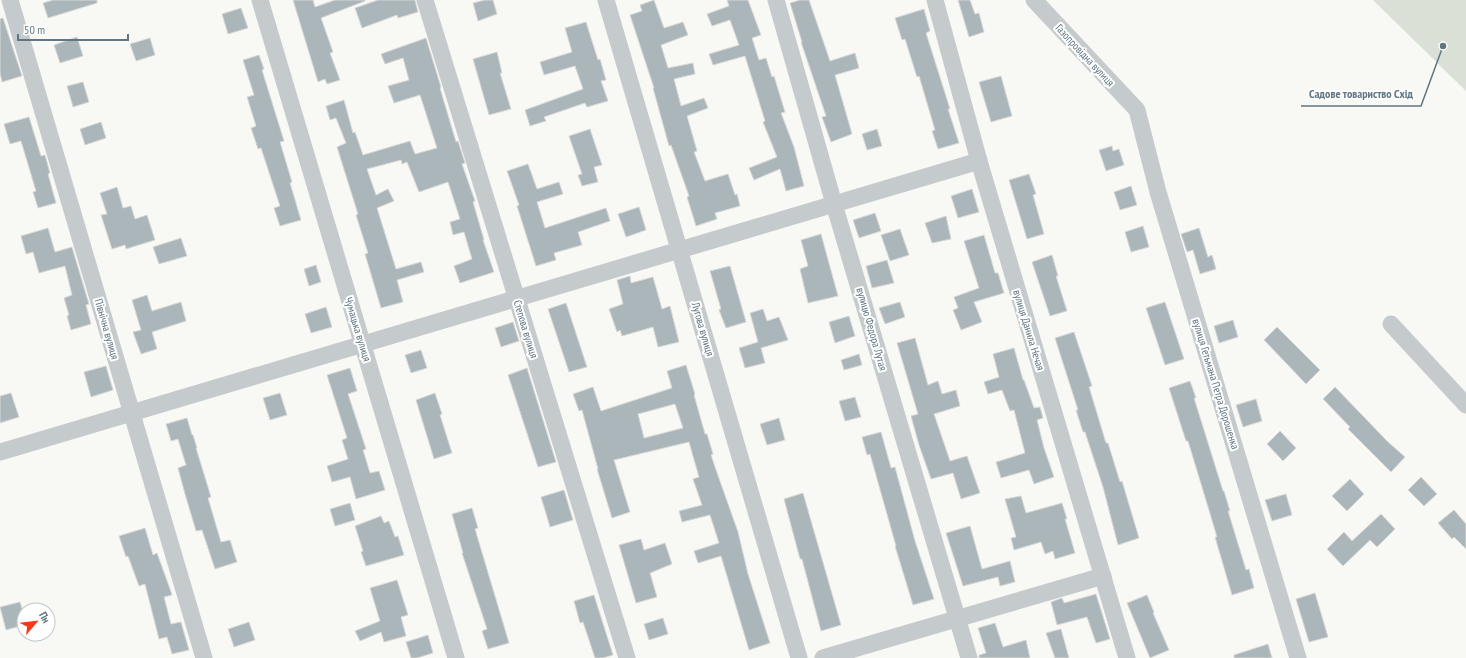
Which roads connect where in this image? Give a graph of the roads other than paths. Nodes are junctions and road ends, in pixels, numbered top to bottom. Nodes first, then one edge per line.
1 (10, 0) edge
2 (260, 0) edge
3 (425, 0) edge
4 (606, 0) edge
5 (776, 0) edge
6 (935, 0) edge
7 (1034, 0) edge
8 (1137, 110) joint
9 (979, 161) junction
10 (834, 204) junction
11 (679, 250) junction
12 (517, 298) junction
13 (1391, 324) dead end
14 (363, 344) junction
15 (1466, 405) edge
16 (132, 413) junction
17 (0, 452) edge
18 (1103, 576) junction
19 (957, 619) junction
20 (204, 658) edge
21 (456, 658) edge
22 (627, 658) edge
23 (799, 658) edge
24 (823, 658) edge
25 (969, 658) edge
26 (1127, 658) edge
27 (1298, 658) edge

1 - 16 street, Північна вулиця
2 - 14 street, Чумацька вулиця
3 - 12 street, Степова вулиця
4 - 11 street, Лугова вулиця
5 - 10 street, вулицю Федора Лутая
6 - 9 street, вулиця Данила Нечая
7 - 8 street, Газопровідна вулиця
8 - 27 street, вулиця Гетьмана Петра Дорошенка
9 - 10 street
9 - 18 street, вулиця Данила Нечая
10 - 11 street
10 - 19 street, вулицю Федора Лутая
11 - 12 street
11 - 23 street, Лугова вулиця
12 - 14 street
12 - 22 street, Степова вулиця
13 - 15 street
14 - 16 street
14 - 21 street, Чумацька вулиця
16 - 17 street
16 - 20 street, Північна вулиця
18 - 19 street
18 - 26 street, вулиця Данила Нечая
19 - 24 street
19 - 25 street, вулицю Федора Лутая

